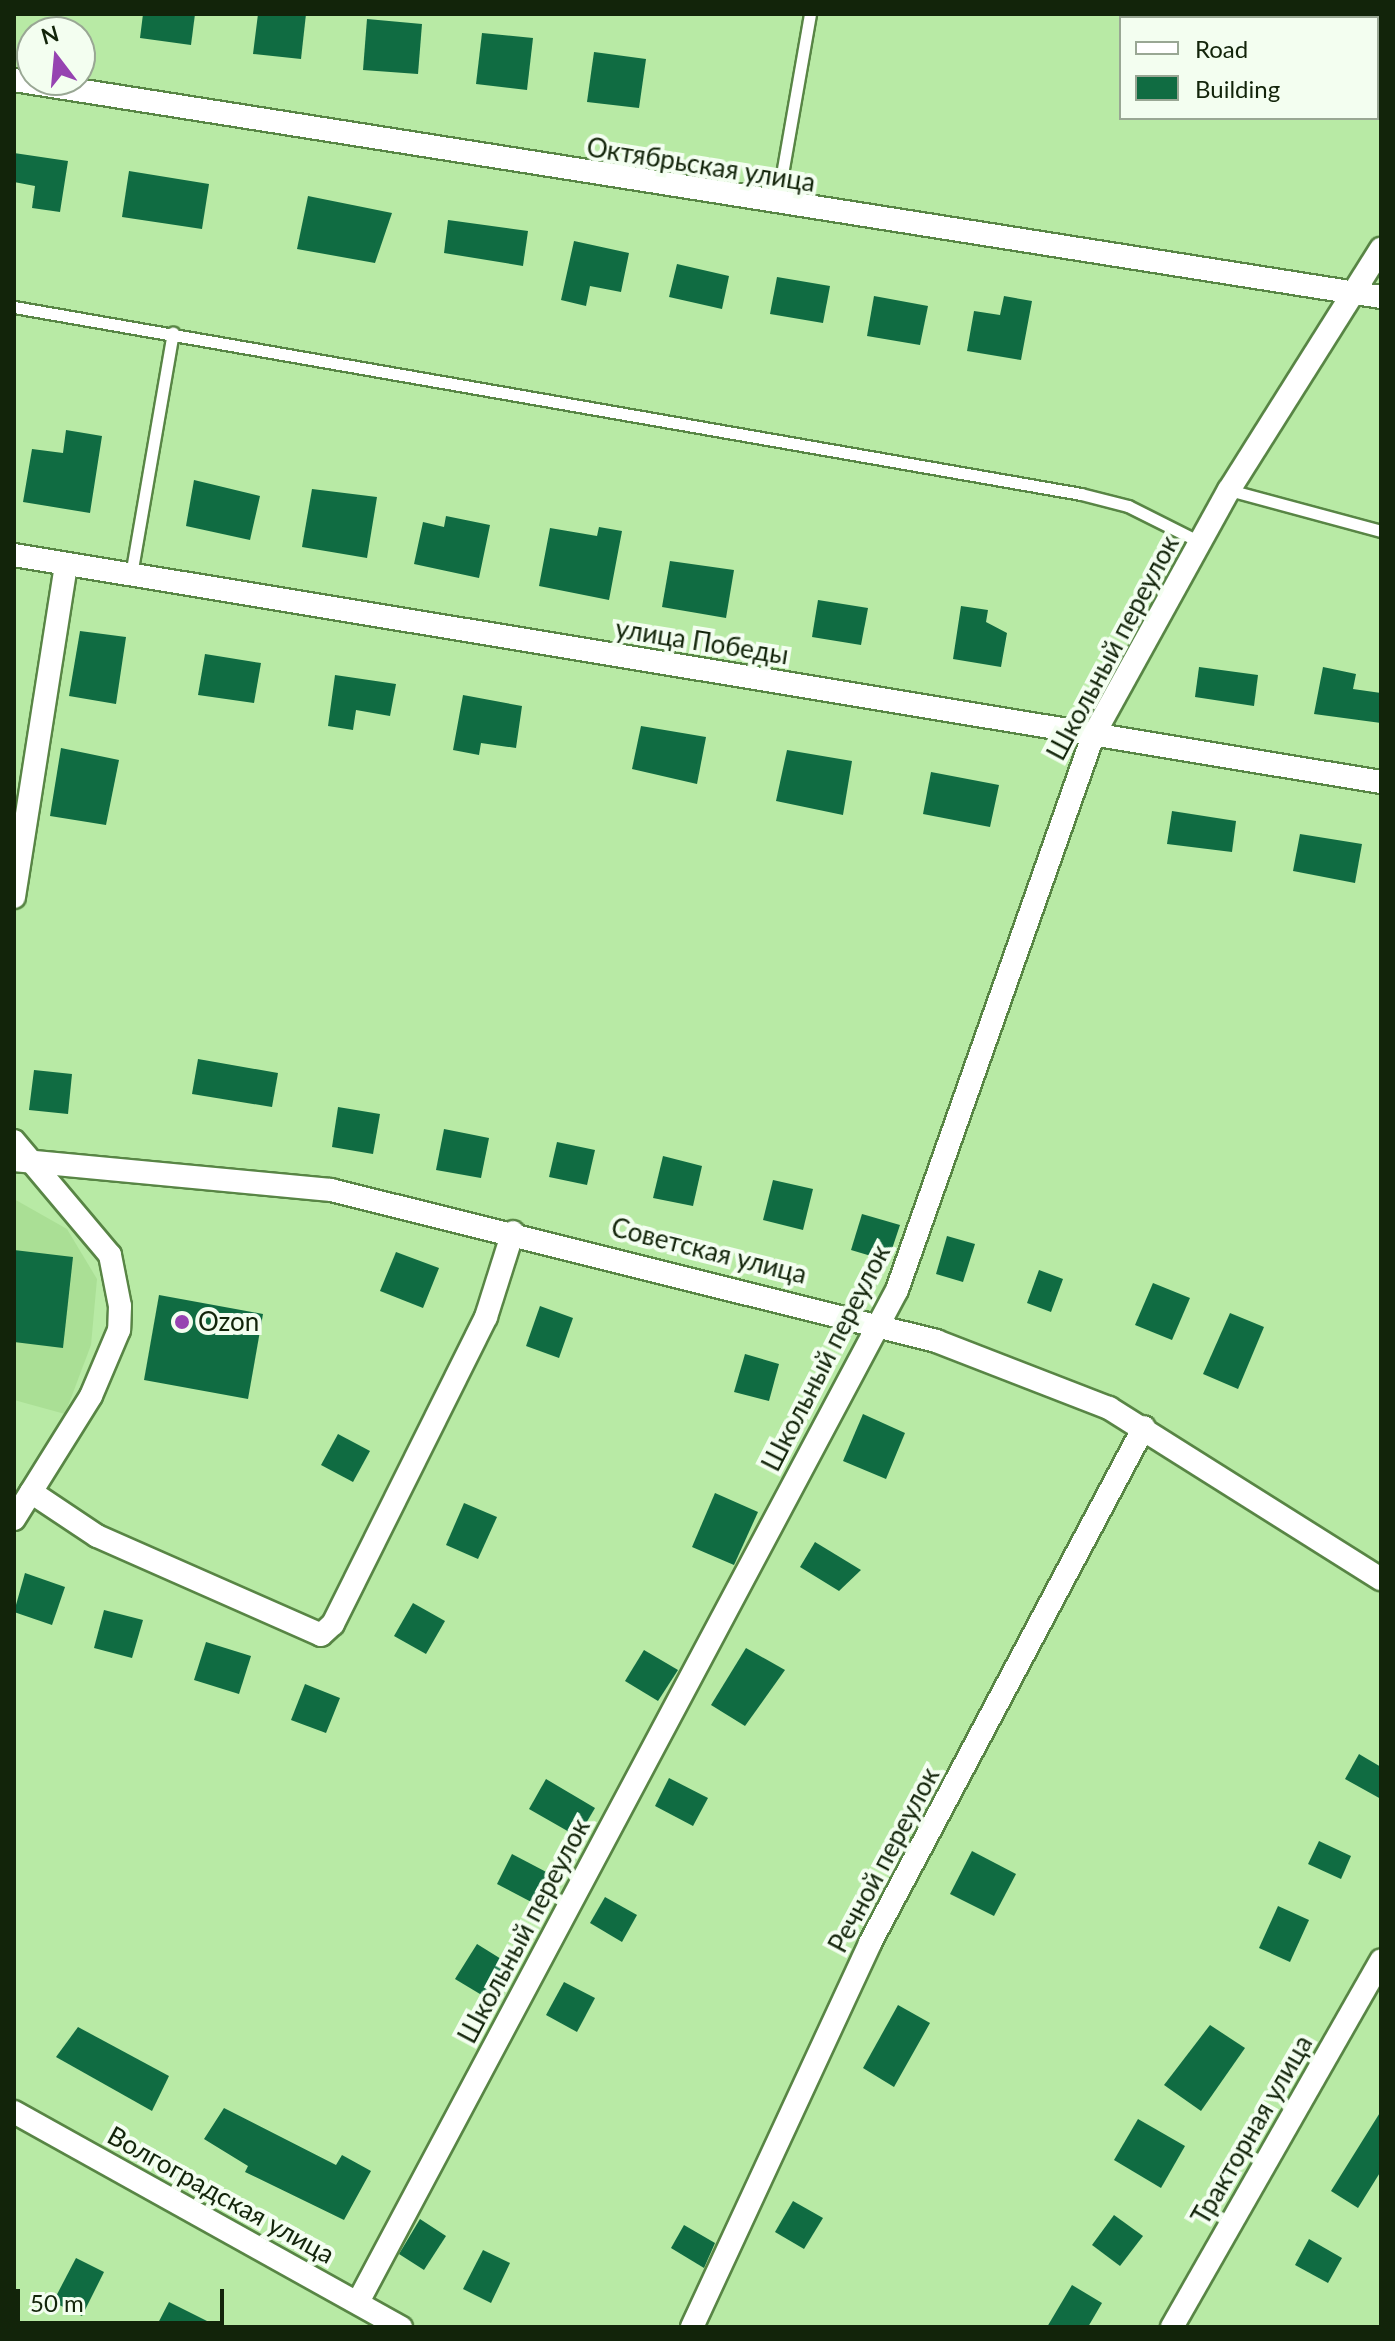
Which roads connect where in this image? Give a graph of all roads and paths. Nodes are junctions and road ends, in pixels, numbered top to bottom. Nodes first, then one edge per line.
1 (810, 14) edge
2 (14, 80) edge
3 (776, 206) junction
4 (1381, 249) edge
5 (1351, 293) junction
6 (1381, 297) edge
7 (14, 307) edge
8 (173, 333) junction
9 (1229, 490) junction
10 (1381, 531) edge
11 (1200, 542) junction
12 (14, 555) edge
13 (66, 564) junction
14 (131, 575) junction
15 (1093, 736) junction
16 (1381, 782) edge
17 (14, 897) edge
18 (14, 1141) edge
19 (24, 1160) edge
20 (513, 1232) junction
21 (879, 1323) junction
22 (1144, 1427) junction
23 (31, 1492) junction
24 (14, 1519) edge
25 (1381, 1579) edge
26 (1381, 1960) edge
27 (14, 2112) edge
28 (358, 2302) junction
29 (401, 2327) edge
30 (692, 2327) edge
31 (1172, 2327) edge

1 - 3 lane
2 - 3 street, Октябрьская улица
3 - 5 street, Октябрьская улица
4 - 5 street, Школьный переулок
5 - 6 street, Октябрьская улица
5 - 9 street, Школьный переулок
7 - 8 lane
8 - 11 lane
8 - 14 lane
9 - 10 lane
9 - 11 street, Школьный переулок
11 - 15 street, Школьный переулок
12 - 13 street, улица Победы
13 - 14 street, улица Победы
13 - 17 street
14 - 15 street, улица Победы
15 - 16 street, улица Победы
15 - 21 street, Школьный переулок
18 - 19 street
19 - 20 street, Советская улица
19 - 23 street
20 - 21 street, Советская улица
20 - 23 street
21 - 22 street, Советская улица
21 - 28 street, Школьный переулок
22 - 25 street, Советская улица
22 - 30 street, Речной переулок
23 - 24 street
26 - 31 street, Тракторная улица
27 - 28 street, Волгоградская улица
28 - 29 street, Волгоградская улица

